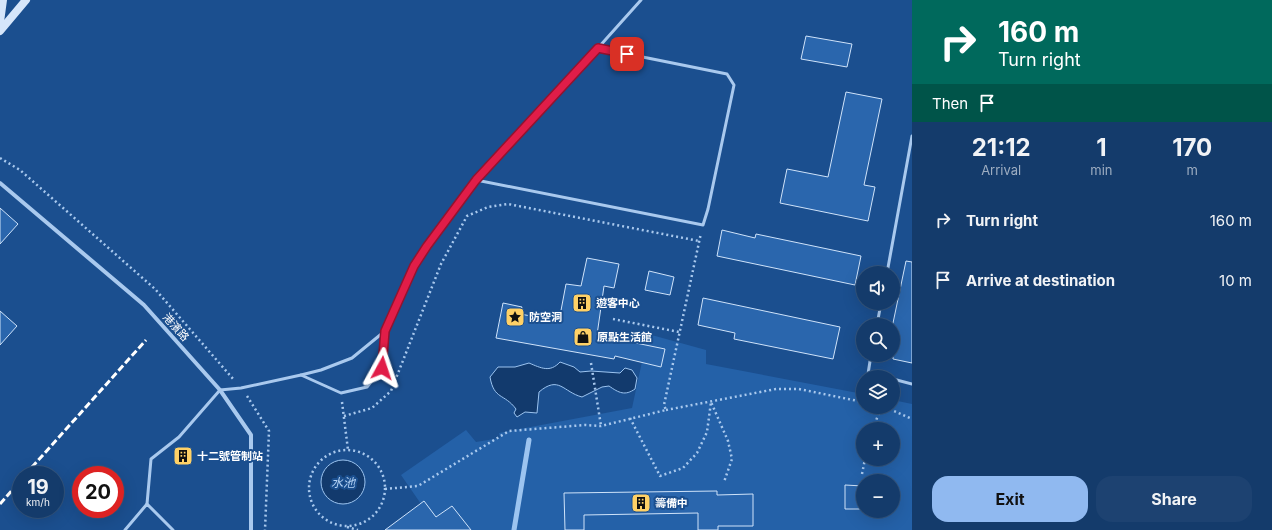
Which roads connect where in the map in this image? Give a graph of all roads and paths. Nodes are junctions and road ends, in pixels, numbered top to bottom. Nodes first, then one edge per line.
1 (3, 0) edge
2 (26, 0) edge
3 (641, 0) edge
4 (0, 22) edge
5 (0, 31) edge
6 (598, 48) junction
7 (912, 136) edge
8 (476, 180) junction
9 (0, 182) edge
10 (703, 225) junction
11 (699, 241) junction
12 (887, 266) edge
13 (613, 319) dead end
14 (385, 331) junction
15 (679, 332) junction
16 (591, 363) dead end
17 (301, 376) junction
18 (900, 381) edge
19 (912, 384) edge
20 (220, 390) junction
21 (341, 394) junction
22 (856, 400) edge
23 (711, 402) junction
24 (666, 410) junction
25 (900, 414) edge
26 (344, 416) junction
27 (630, 418) junction
28 (912, 419) edge
29 (601, 426) junction
30 (348, 450) junction
31 (864, 466) edge
32 (862, 474) dead end
33 (724, 482) dead end
34 (385, 489) junction
35 (147, 504) junction
36 (346, 526) junction
37 (125, 530) edge
38 (173, 530) edge
39 (251, 530) edge
40 (358, 530) edge

1 - 4 main road
2 - 5 main road
3 - 6 lane
6 - 8 lane
6 - 10 lane
7 - 12 lane
8 - 10 lane
8 - 14 lane
9 - 20 street, 港濱路
10 - 11 path
11 - 15 path
11 - 26 path
13 - 15 path
14 - 17 lane
14 - 21 lane
15 - 24 path
16 - 29 path
17 - 20 lane
17 - 21 lane
18 - 19 lane
20 - 35 lane
20 - 39 street, 港濱路
21 - 26 path
22 - 23 path
23 - 24 path
23 - 27 path
23 - 33 path
24 - 27 path
25 - 28 path
26 - 30 path
27 - 29 path
29 - 34 path
30 - 34 path
30 - 36 path
31 - 32 path
34 - 36 path
35 - 37 lane
35 - 38 lane
36 - 40 path

